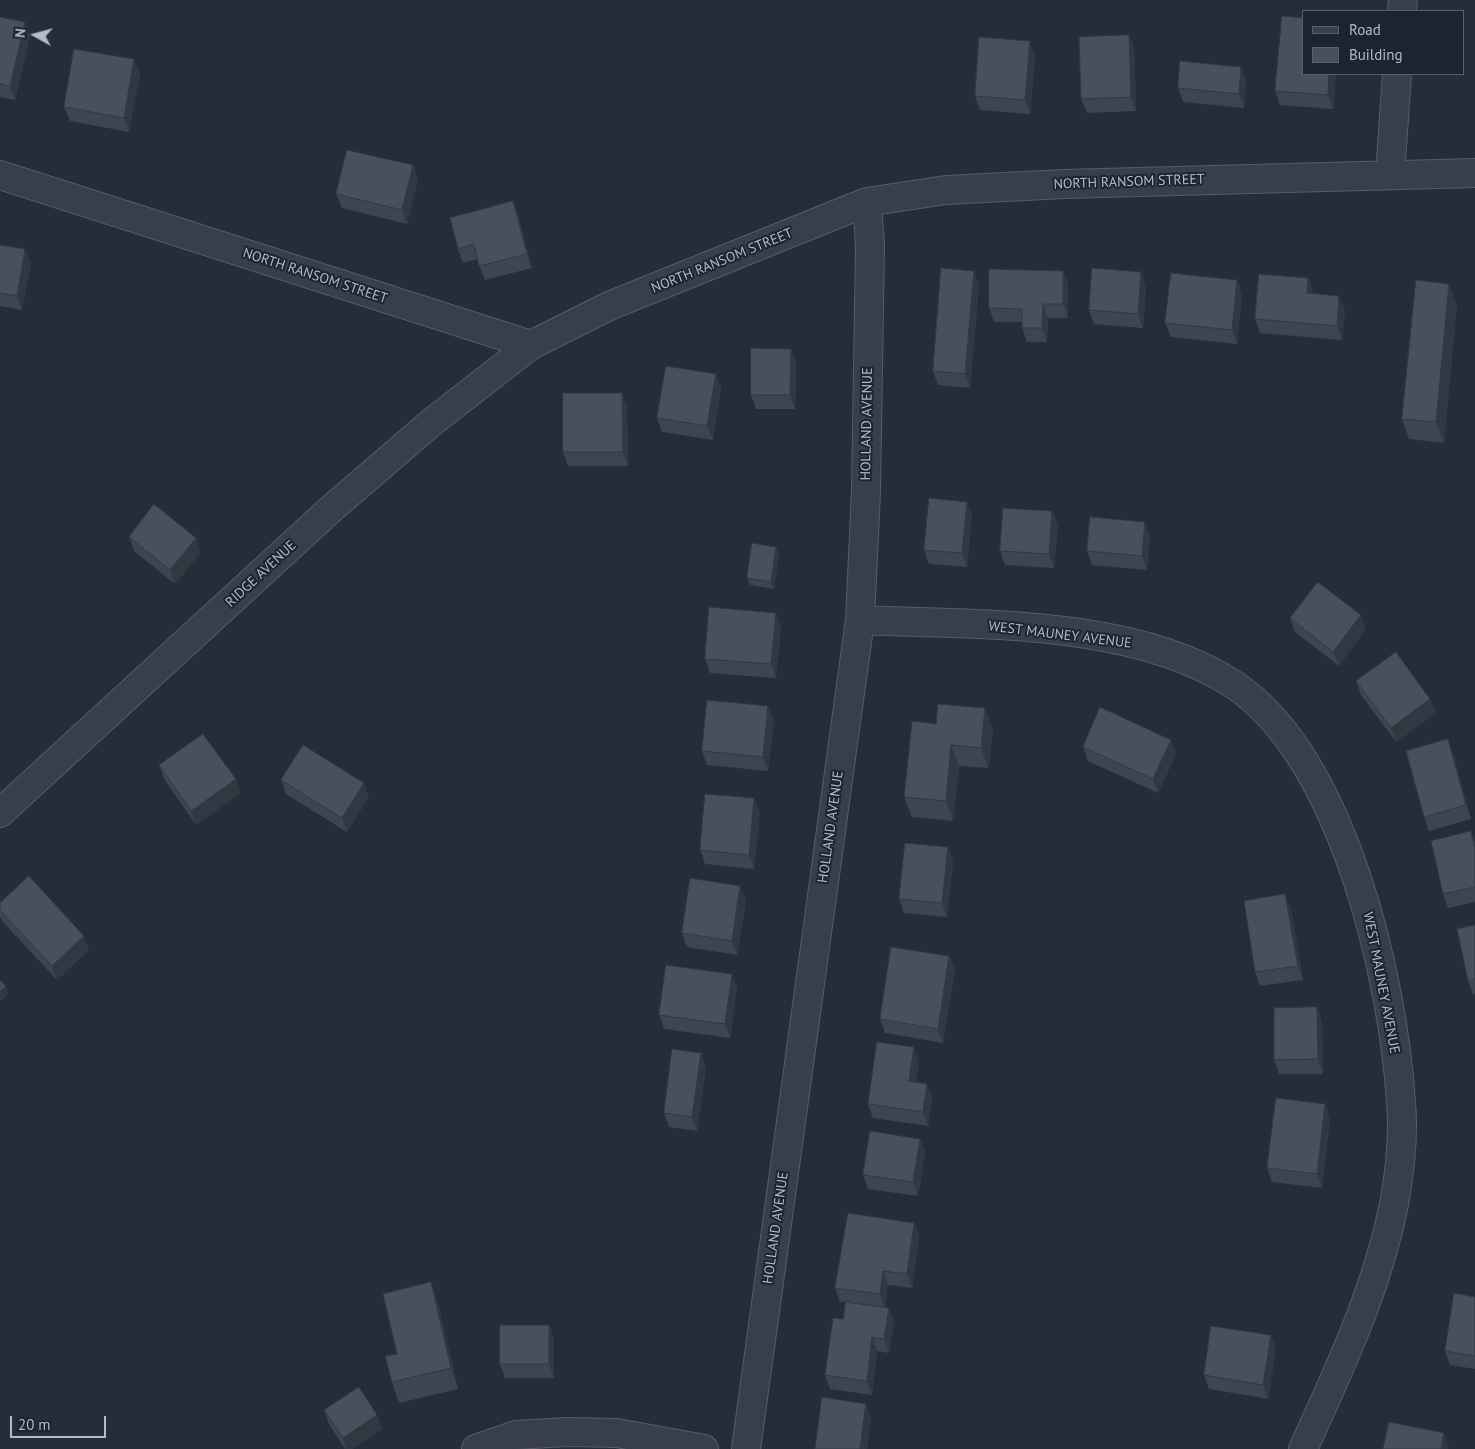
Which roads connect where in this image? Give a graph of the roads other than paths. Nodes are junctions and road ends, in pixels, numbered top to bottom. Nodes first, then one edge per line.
1 (1397, 75) edge
2 (1475, 173) edge
3 (1390, 175) junction
4 (0, 176) edge
5 (867, 202) junction
6 (531, 345) junction
7 (860, 620) junction
8 (0, 813) edge
9 (476, 1449) edge
10 (704, 1449) edge
11 (746, 1449) edge
12 (1303, 1449) edge

1 - 3 street
2 - 3 street, NORTH RANSOM STREET
3 - 5 street, NORTH RANSOM STREET
4 - 6 street, NORTH RANSOM STREET
5 - 6 street, NORTH RANSOM STREET
5 - 7 street, HOLLAND AVENUE
6 - 8 street, RIDGE AVENUE
7 - 11 street, HOLLAND AVENUE
7 - 12 street, WEST MAUNEY AVENUE
9 - 10 street

